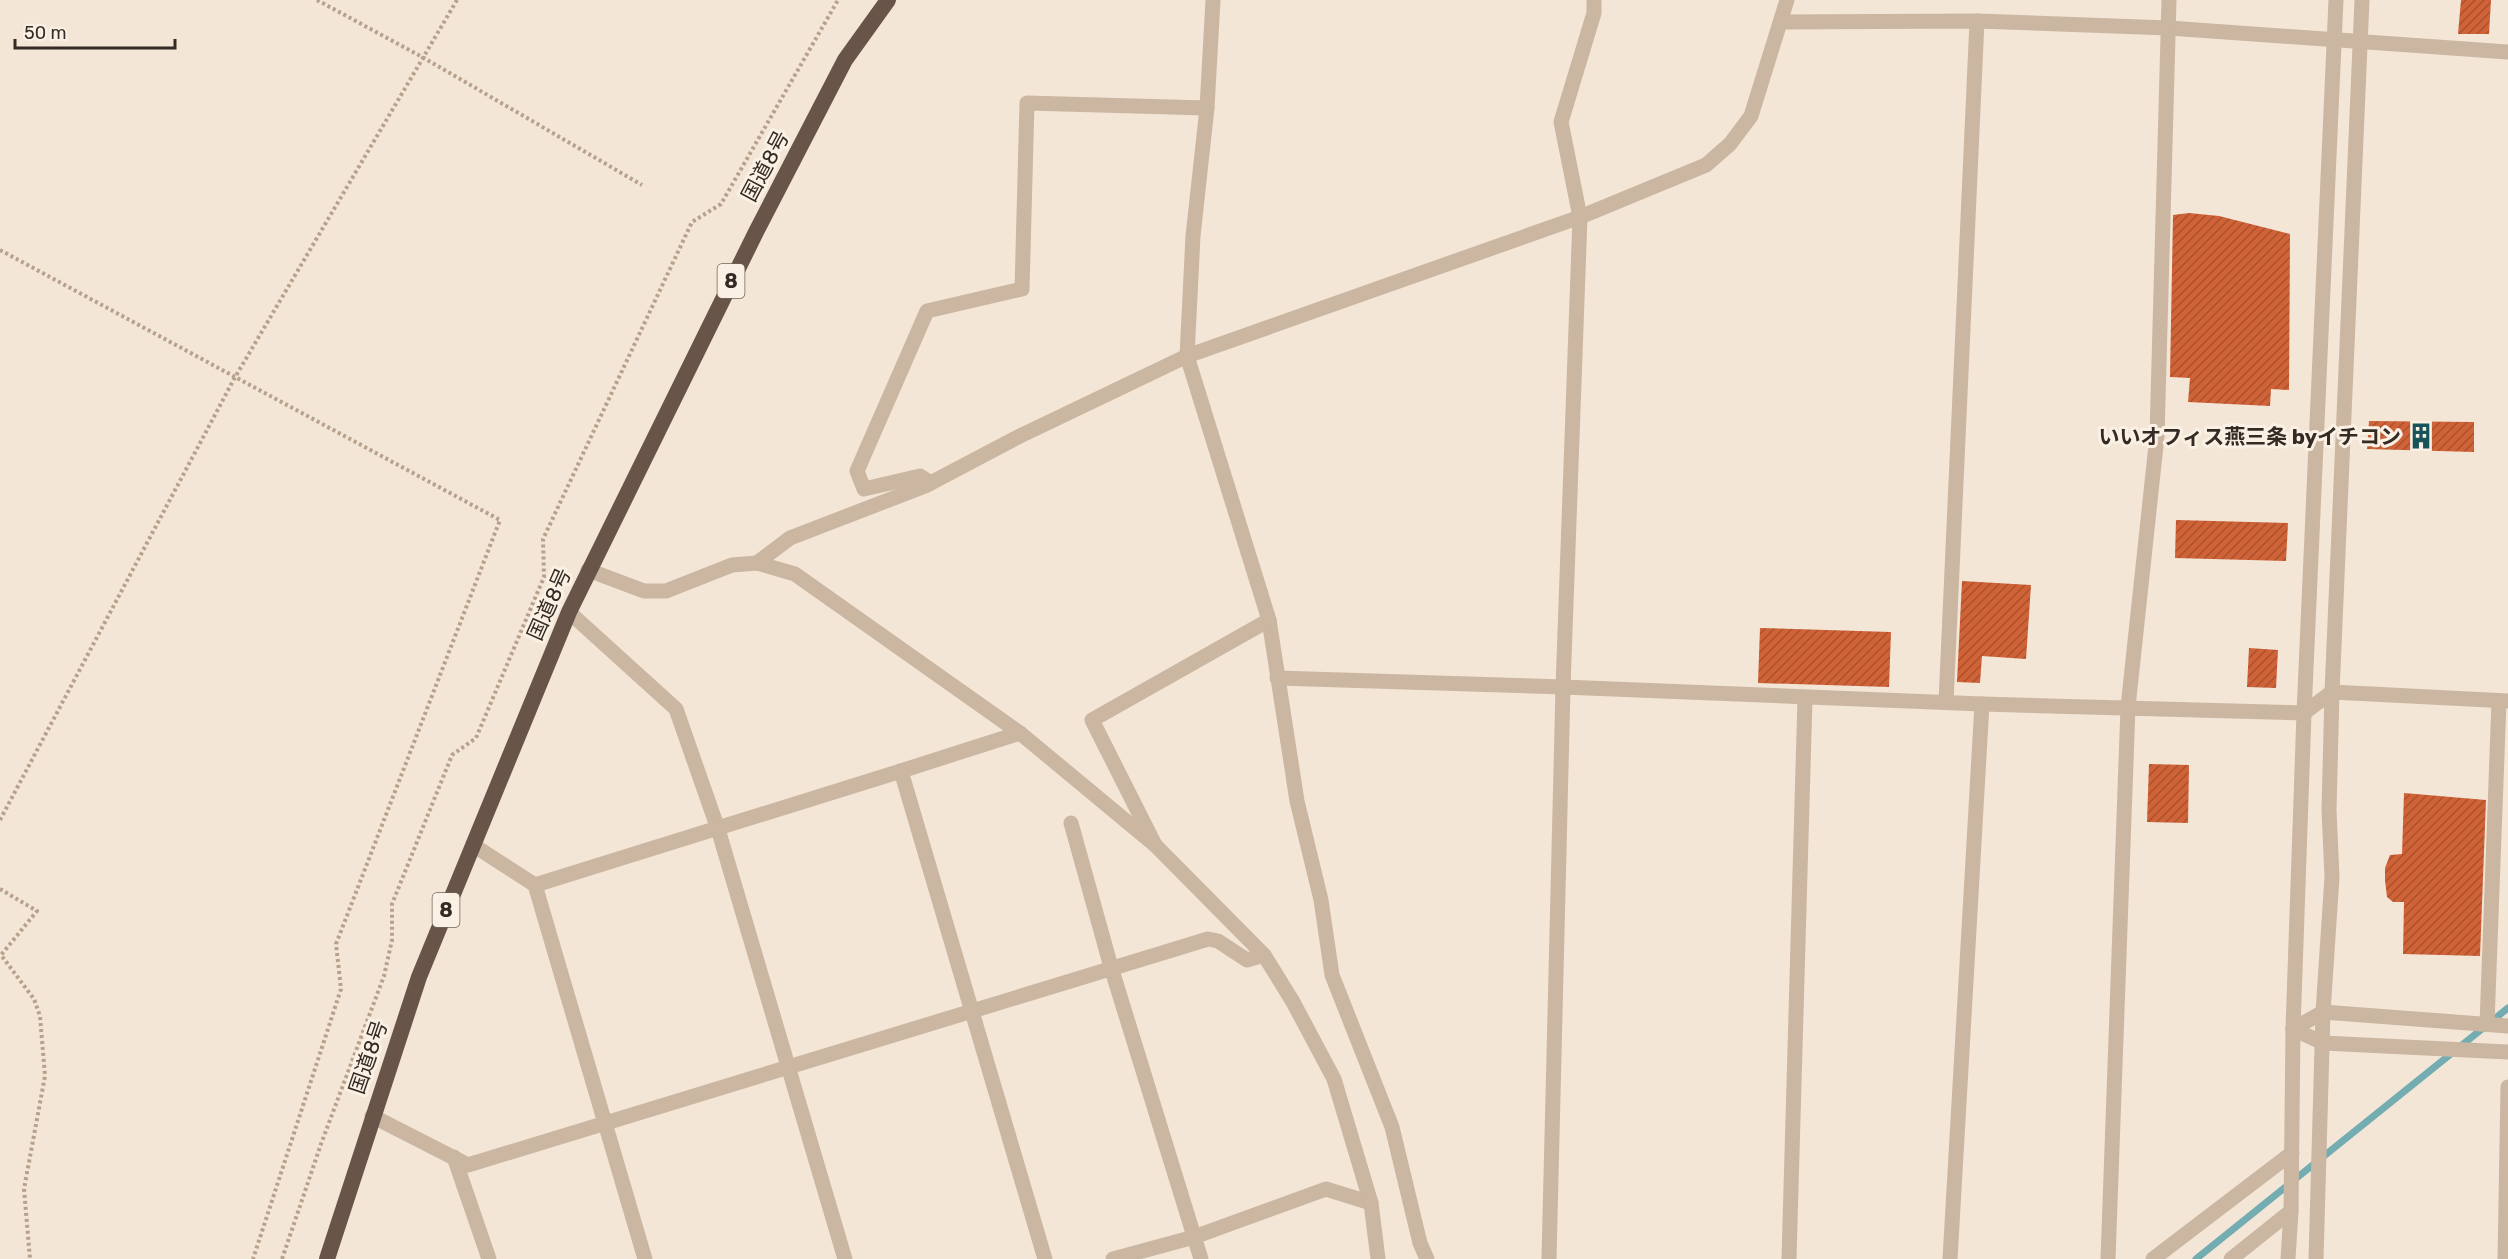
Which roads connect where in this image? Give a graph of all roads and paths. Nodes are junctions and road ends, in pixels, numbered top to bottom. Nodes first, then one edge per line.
1 (317, 0) edge
2 (458, 0) edge
3 (838, 0) edge
4 (888, 0) edge
5 (1213, 0) edge
6 (1594, 0) edge
7 (1787, 0) edge
8 (2169, 0) edge
9 (2336, 0) edge
10 (2362, 0) edge
11 (1977, 21) junction
12 (1781, 22) junction
13 (2169, 28) junction
14 (2334, 41) junction
15 (2361, 43) junction
16 (2508, 52) edge
17 (424, 58) junction
18 (1207, 108) junction
19 (642, 185) dead end
20 (1580, 217) junction
21 (0, 250) edge
22 (1187, 356) junction
23 (234, 379) junction
24 (931, 483) junction
25 (757, 563) junction
26 (588, 570) junction
27 (569, 612) junction
28 (1269, 620) junction
29 (1277, 678) junction
30 (1563, 687) junction
31 (2332, 692) junction
32 (1805, 698) junction
33 (2503, 701) edge
34 (1946, 702) junction
35 (1982, 704) junction
36 (2128, 707) junction
37 (2304, 712) junction
38 (1020, 733) junction
39 (901, 771) junction
40 (0, 820) edge
41 (1071, 824) dead end
42 (718, 829) junction
43 (473, 845) junction
44 (1155, 845) junction
45 (534, 885) junction
46 (0, 890) edge
47 (1264, 955) junction
48 (1111, 967) junction
49 (971, 1012) junction
50 (2323, 1012) junction
51 (2487, 1017) junction
52 (2508, 1026) edge
53 (2293, 1029) junction
54 (2323, 1043) junction
55 (2508, 1052) edge
56 (789, 1066) junction
57 (2508, 1087) edge
58 (372, 1116) junction
59 (603, 1123) junction
60 (2292, 1152) junction
61 (454, 1157) junction
62 (1371, 1203) junction
63 (2291, 1211) junction
64 (1194, 1237) junction
65 (2506, 1250) edge
66 (30, 1259) edge
67 (253, 1259) edge
68 (282, 1259) edge
69 (327, 1259) edge
70 (489, 1259) edge
71 (645, 1259) edge
72 (845, 1259) edge
73 (1045, 1259) edge
74 (1113, 1259) edge
75 (1201, 1259) edge
76 (1378, 1259) edge
77 (1427, 1259) edge
78 (1549, 1259) edge
79 (1789, 1259) edge
80 (1950, 1259) edge
81 (2108, 1259) edge
82 (2153, 1259) edge
83 (2231, 1259) edge
84 (2288, 1259) edge
85 (2316, 1259) edge

1 - 17 path
2 - 17 path
3 - 68 path
4 - 26 highway, 国道8号 / 8
5 - 18 street
6 - 20 street
7 - 12 street
8 - 13 street
9 - 14 street
10 - 15 street
11 - 12 street
11 - 13 street
11 - 34 street
12 - 20 street
13 - 14 street
13 - 36 street
14 - 15 street
14 - 37 street
15 - 16 street
15 - 31 street
17 - 19 path
17 - 23 path
18 - 22 street
18 - 24 street
20 - 22 street
20 - 30 street
21 - 23 path
22 - 24 street
22 - 28 street
23 - 40 path
23 - 67 path
24 - 25 street
25 - 26 street
25 - 38 street
26 - 27 highway, 国道8号 / 8
27 - 42 street
27 - 43 highway, 国道8号 / 8
28 - 29 street
28 - 44 street
29 - 30 street
29 - 77 street
30 - 32 street
30 - 78 street
31 - 33 street
31 - 37 street
31 - 50 street
32 - 34 street
32 - 79 street
33 - 51 street
34 - 35 street
35 - 36 street
35 - 80 street
36 - 37 street
36 - 81 street
37 - 53 street
38 - 39 street
38 - 44 street
39 - 42 street
39 - 49 street
41 - 48 street
42 - 45 street
42 - 56 street
43 - 45 street
43 - 58 highway, 国道8号 / 8
44 - 47 street
45 - 59 street
46 - 66 path
47 - 48 street
47 - 62 street
48 - 49 street
48 - 64 street
49 - 56 street
49 - 73 street
50 - 51 street
50 - 53 street
50 - 54 street
51 - 52 street
53 - 54 street
53 - 60 street
54 - 55 street
54 - 85 street
56 - 59 street
56 - 72 street
57 - 65 street
58 - 61 street
58 - 69 highway, 国道8号 / 8
59 - 61 street
59 - 71 street
60 - 63 street
60 - 82 street
61 - 70 street
62 - 64 street
62 - 76 street
63 - 83 street
63 - 84 street
64 - 74 street
64 - 75 street

